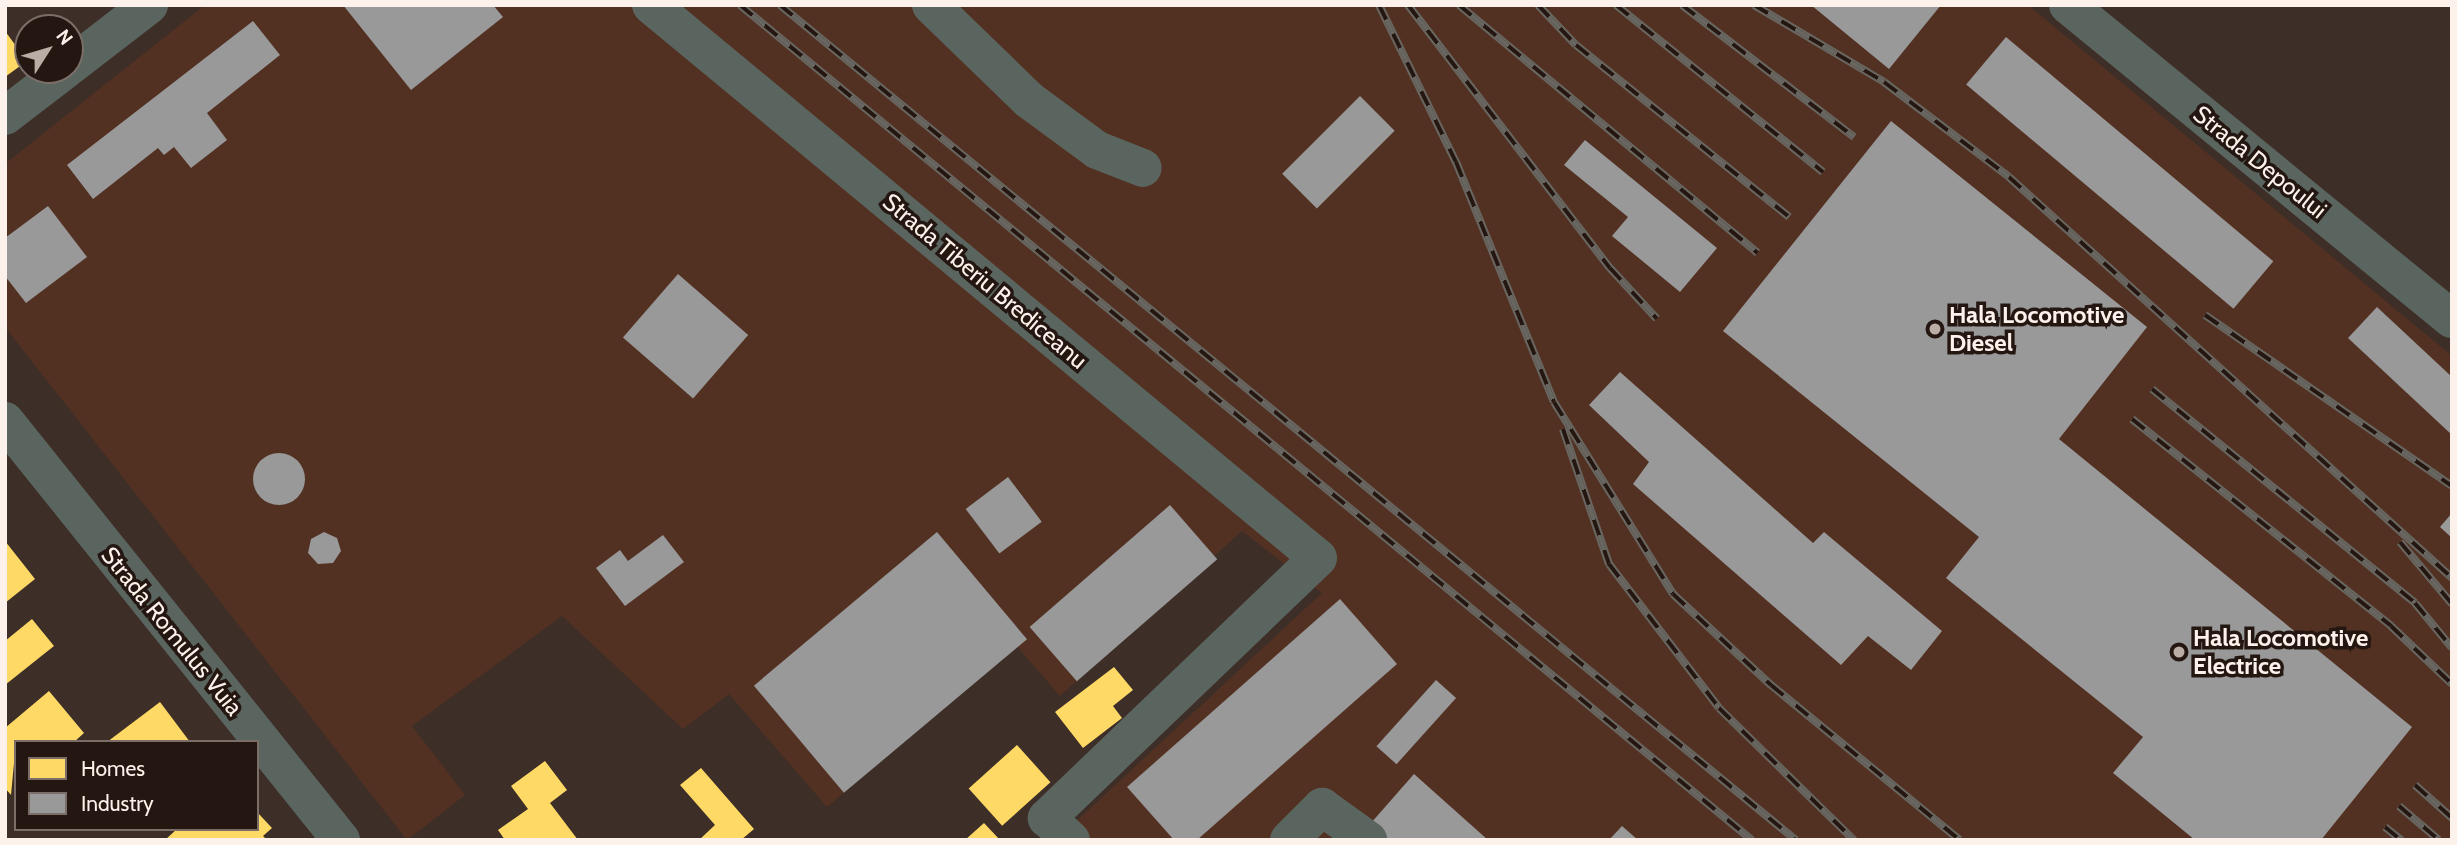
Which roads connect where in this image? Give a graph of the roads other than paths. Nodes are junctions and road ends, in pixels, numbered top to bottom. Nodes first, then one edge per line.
1 (149, 5) edge
2 (651, 5) edge
3 (931, 5) edge
4 (2068, 5) edge
5 (84, 55) edge
6 (47, 84) edge
7 (5, 116) edge
8 (1143, 168) dead end
9 (2452, 319) edge
10 (5, 421) edge
11 (341, 840) edge
12 (1071, 840) edge
13 (1289, 840) edge
14 (1368, 840) edge

1 - 5 street
2 - 12 street, Strada Tiberiu Brediceanu
3 - 8 street
4 - 9 street, Strada Depoului
6 - 7 street
10 - 11 street, Strada Romulus Vuia
13 - 14 street

